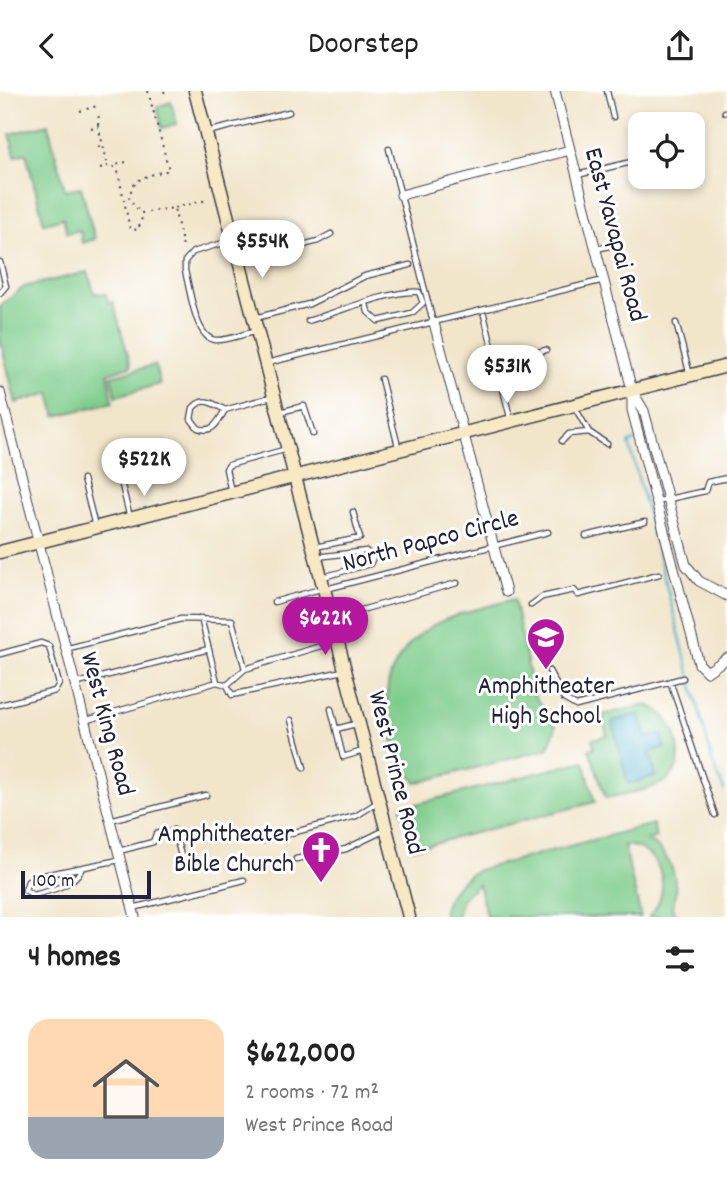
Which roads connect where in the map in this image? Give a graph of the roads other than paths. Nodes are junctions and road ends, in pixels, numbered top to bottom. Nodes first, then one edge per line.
1 (195, 91) edge
2 (555, 91) edge
3 (607, 91) edge
4 (289, 112) dead end
5 (613, 117) dead end
6 (206, 132) junction
7 (389, 149) dead end
8 (570, 150) junction
9 (628, 163) edge
10 (576, 175) junction
11 (401, 195) junction
12 (331, 234) dead end
13 (234, 240) junction
14 (616, 244) dead end
15 (596, 249) junction
16 (240, 262) junction
17 (0, 263) edge
18 (410, 265) dead end
19 (604, 280) junction
20 (0, 293) edge
21 (366, 304) junction
22 (484, 315) dead end
23 (308, 321) dead end
24 (434, 323) junction
25 (676, 323) dead end
26 (256, 325) junction
27 (545, 350) dead end
28 (496, 363) junction
29 (267, 364) junction
30 (727, 366) edge
31 (690, 376) junction
32 (381, 379) dead end
33 (632, 390) junction
34 (0, 392) edge
35 (275, 396) junction
36 (574, 405) junction
37 (225, 410) junction
38 (279, 412) junction
39 (511, 422) junction
40 (589, 432) junction
41 (313, 434) dead end
42 (464, 434) junction
43 (562, 442) dead end
44 (174, 443) dead end
45 (607, 444) dead end
46 (289, 449) junction
47 (399, 450) junction
48 (296, 477) junction
49 (727, 478) edge
50 (83, 479) dead end
51 (232, 493) junction
52 (667, 499) junction
53 (655, 502) junction
54 (353, 512) dead end
55 (130, 519) junction
56 (645, 521) dead end
57 (95, 527) junction
58 (548, 532) dead end
59 (586, 536) dead end
60 (38, 542) junction
61 (494, 545) junction
62 (0, 552) edge
63 (315, 552) junction
64 (659, 574) dead end
65 (457, 583) dead end
66 (324, 585) junction
67 (506, 592) dead end
68 (727, 596) edge
69 (274, 601) dead end
70 (531, 605) dead end
71 (201, 618) junction
72 (332, 618) junction
73 (338, 641) junction
74 (64, 649) junction
75 (209, 649) junction
76 (0, 654) edge
77 (727, 658) edge
78 (68, 663) junction
79 (55, 666) junction
80 (245, 669) junction
81 (345, 670) junction
82 (549, 671) dead end
83 (683, 678) dead end
84 (670, 681) junction
85 (217, 682) junction
86 (74, 685) junction
87 (227, 685) junction
88 (0, 705) edge
89 (331, 709) dead end
90 (291, 720) dead end
91 (83, 722) junction
92 (359, 723) junction
93 (336, 729) junction
94 (366, 751) junction
95 (304, 768) dead end
96 (206, 795) dead end
97 (379, 801) junction
98 (715, 815) dead end
99 (110, 821) junction
100 (386, 829) junction
101 (261, 841) dead end
102 (119, 855) junction
103 (296, 859) dead end
104 (183, 863) dead end
105 (81, 870) junction
106 (244, 880) dead end
107 (134, 913) edge
108 (409, 917) edge

1 - 6 main road, West Prince Road
2 - 8 street, East Yavapai Road
3 - 5 lane
4 - 6 lane
6 - 13 main road, West Prince Road
7 - 11 lane
8 - 10 street, East Yavapai Road
8 - 11 street
9 - 10 lane
10 - 15 street, East Yavapai Road
11 - 24 lane
12 - 16 lane
13 - 16 main road, West Prince Road
13 - 26 lane
14 - 15 lane
15 - 19 street, East Yavapai Road
16 - 26 main road, West Prince Road
17 - 20 lane
18 - 26 lane
19 - 24 lane
19 - 33 street, East Yavapai Road
21 - 21 lane
21 - 23 lane
22 - 28 lane
24 - 29 lane
24 - 42 street
25 - 31 lane
26 - 29 main road, West Prince Road
27 - 28 lane
28 - 39 lane
29 - 35 main road, West Prince Road
30 - 31 main road
31 - 33 main road
32 - 47 lane
33 - 36 main road
33 - 52 street
33 - 53 street
34 - 60 street, West King Road
35 - 37 lane
35 - 38 main road, West Prince Road
36 - 39 main road
36 - 40 lane
37 - 37 lane
38 - 41 lane
38 - 46 main road, West Prince Road
39 - 42 main road
40 - 43 lane
40 - 45 lane
42 - 47 main road
42 - 61 street
44 - 55 lane
46 - 48 main road, West Prince Road
46 - 51 lane
47 - 48 main road
48 - 51 main road
48 - 63 main road, West Prince Road
49 - 52 lane
50 - 57 lane
51 - 55 main road
52 - 53 lane
52 - 68 street
53 - 77 street
54 - 63 lane
55 - 57 main road
56 - 59 lane
57 - 60 main road
58 - 61 lane, North Papco Circle
60 - 62 main road
60 - 74 street, West King Road
61 - 66 lane, North Papco Circle
61 - 67 street
63 - 66 main road, West Prince Road
63 - 66 lane
64 - 70 lane
65 - 72 lane
66 - 69 lane
66 - 72 main road, West Prince Road
71 - 74 lane
71 - 75 lane
71 - 80 lane
72 - 73 main road, West Prince Road
73 - 80 lane
73 - 81 main road, West Prince Road
74 - 78 street, West King Road
75 - 85 lane
75 - 86 lane
76 - 79 lane
78 - 79 lane
78 - 86 street, West King Road
79 - 88 lane
80 - 87 lane
81 - 87 lane
81 - 92 main road, West Prince Road
82 - 84 lane
83 - 84 lane
84 - 98 lane
85 - 87 lane
85 - 91 lane
86 - 91 street, West King Road
89 - 93 lane
90 - 95 lane
91 - 99 street, West King Road
92 - 93 lane
92 - 94 main road, West Prince Road
93 - 94 lane
94 - 97 main road, West Prince Road
96 - 99 lane
97 - 100 main road, West Prince Road
97 - 101 lane
99 - 102 street, West King Road
100 - 103 lane
100 - 108 main road, West Prince Road
102 - 104 lane
102 - 105 lane
102 - 107 street, West King Road
105 - 105 lane
106 - 107 lane

